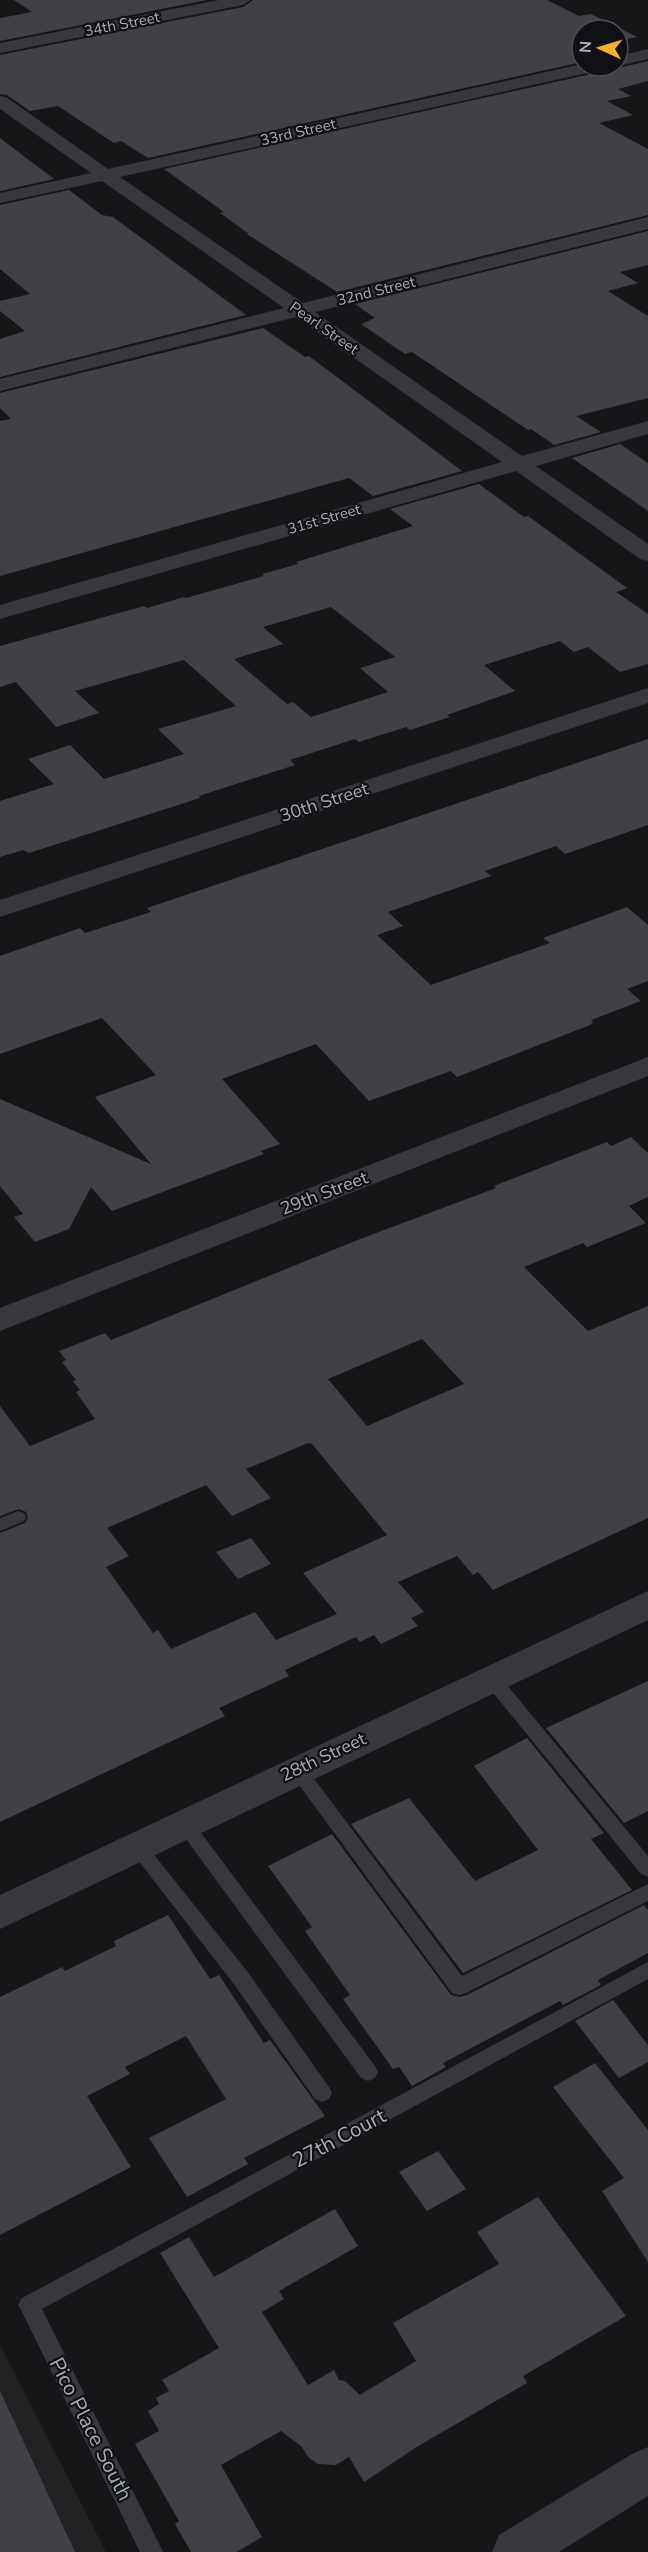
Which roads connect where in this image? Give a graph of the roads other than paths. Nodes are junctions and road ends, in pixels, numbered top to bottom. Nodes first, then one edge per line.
1 (243, 0) edge
2 (0, 48) edge
3 (648, 54) edge
4 (630, 58) edge
5 (570, 72) edge
6 (0, 101) edge
7 (106, 175) junction
8 (0, 198) edge
9 (648, 223) edge
10 (299, 310) junction
11 (0, 385) edge
12 (648, 427) edge
13 (518, 463) junction
14 (648, 554) edge
15 (0, 612) edge
16 (648, 695) edge
17 (0, 909) edge
18 (648, 1066) edge
19 (0, 1320) edge
20 (18, 1517) dead end
21 (0, 1525) edge
22 (648, 1604) edge
23 (492, 1679) junction
24 (297, 1769) junction
25 (184, 1823) junction
26 (137, 1846) junction
27 (648, 1869) edge
28 (648, 1892) edge
29 (0, 1913) edge
30 (648, 1970) edge
31 (368, 2072) dead end
32 (322, 2093) dead end
33 (29, 2306) joint
34 (648, 2470) edge
35 (152, 2552) edge
36 (516, 2552) edge

1 - 2 street, 34th Street
3 - 4 street
5 - 7 street, 33rd Street
6 - 7 street, Pearl Street
7 - 8 street, 33rd Street
7 - 10 street, Pearl Street
9 - 10 street, 32nd Street
10 - 11 street, 32nd Street
10 - 13 street, Pearl Street
12 - 13 street, 31st Street
13 - 14 street, Pearl Street
13 - 15 street, 31st Street
16 - 17 street, 30th Street
18 - 19 street, 29th Street
20 - 21 lane
22 - 23 street, 28th Street
23 - 24 street, 28th Street
23 - 27 lane
24 - 25 street, 28th Street
24 - 28 lane
25 - 26 street, 28th Street
25 - 31 lane
26 - 29 street, 28th Street
26 - 32 lane
30 - 33 lane, 27th Court
33 - 35 lane, Pico Place South
34 - 36 street

